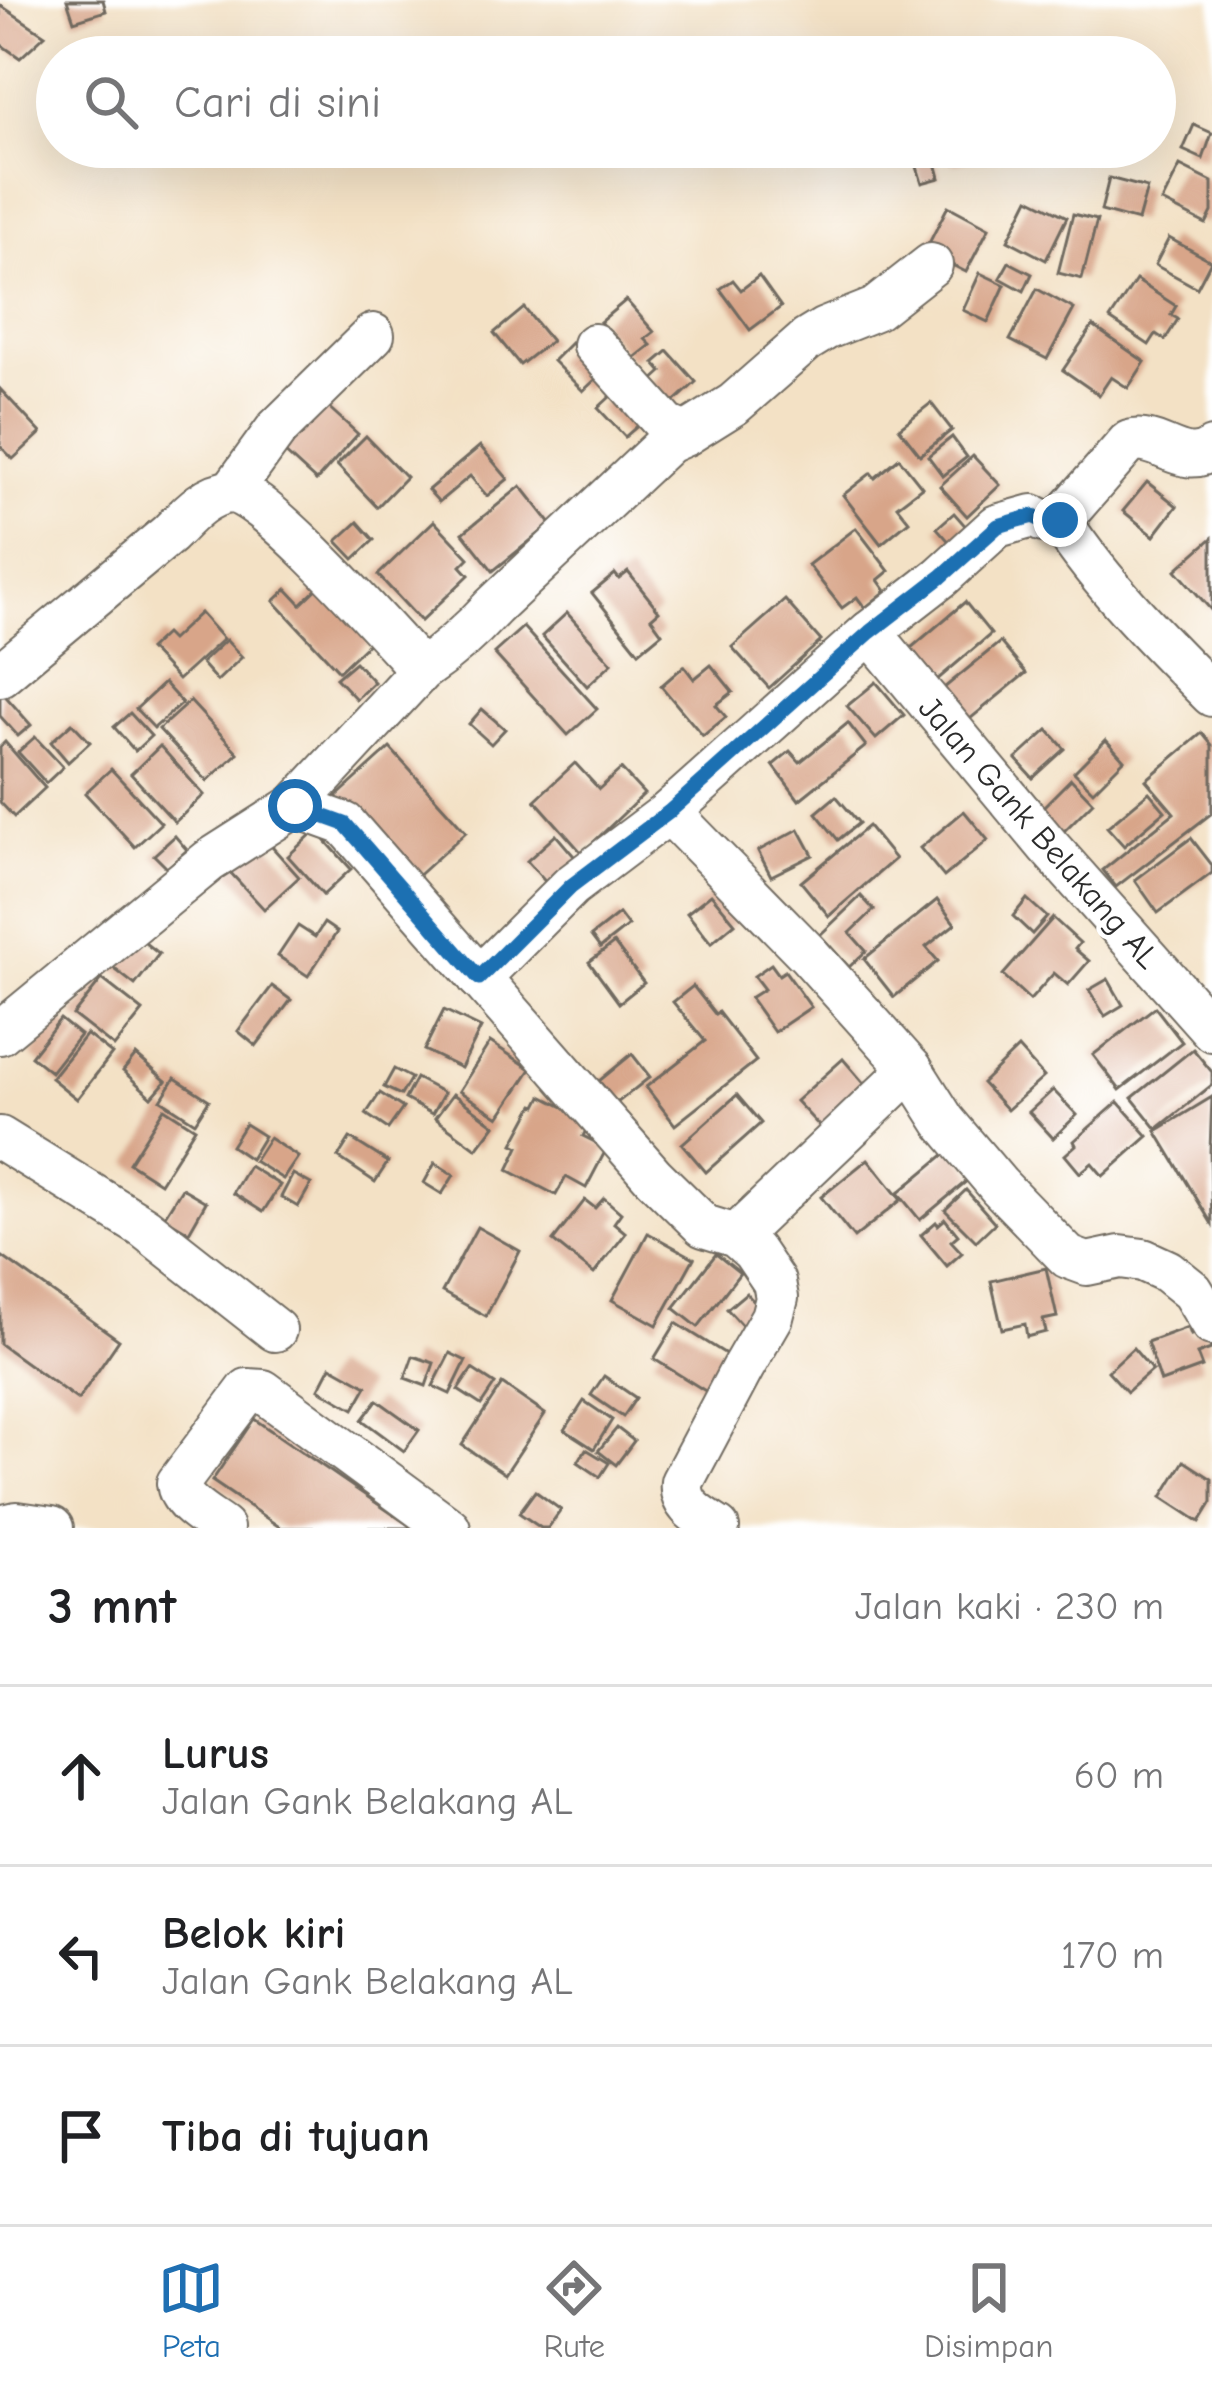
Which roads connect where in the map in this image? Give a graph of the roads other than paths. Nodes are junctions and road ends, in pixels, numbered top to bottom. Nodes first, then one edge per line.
1 (931, 265) dead end
2 (373, 335) dead end
3 (594, 345) dead end
4 (686, 434) junction
5 (1212, 449) edge
6 (232, 491) junction
7 (1060, 520) junction
8 (870, 632) junction
9 (421, 670) junction
10 (0, 675) edge
11 (1212, 695) edge
12 (295, 806) junction
13 (669, 812) junction
14 (479, 978) junction
15 (1212, 1030) edge
16 (0, 1033) edge
17 (911, 1069) junction
18 (0, 1138) edge
19 (736, 1236) junction
20 (1212, 1324) edge
21 (275, 1330) dead end
22 (0, 1527) edge
23 (52, 1528) edge
24 (222, 1528) edge
25 (449, 1528) edge
26 (718, 1528) edge

1 - 4 street
2 - 6 street
3 - 4 street
4 - 9 street
5 - 7 street
6 - 9 street
6 - 10 street
7 - 8 street
7 - 11 street
8 - 13 street
8 - 15 street, Jalan Gank Belakang AL
9 - 12 street
12 - 14 street
12 - 16 street
13 - 14 street
13 - 17 street
14 - 19 street
17 - 19 street
17 - 20 street
18 - 21 street
19 - 26 street
22 - 23 street
24 - 25 street

